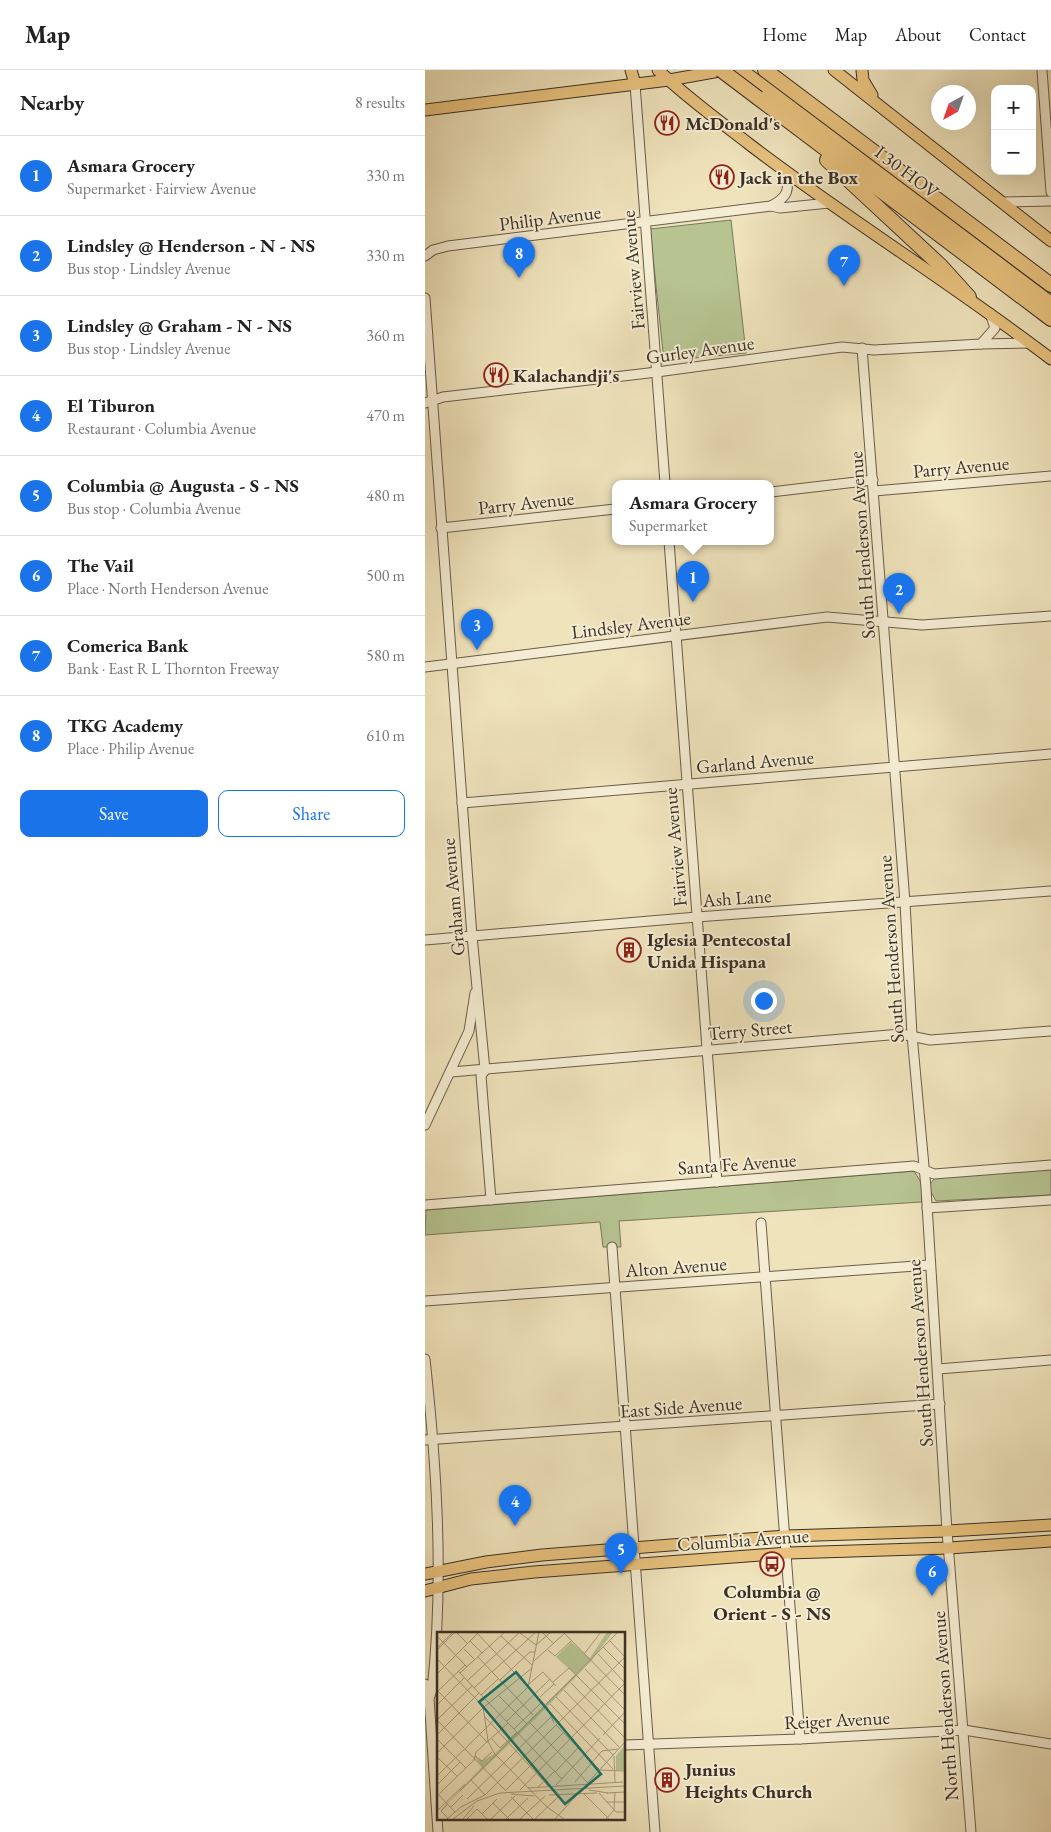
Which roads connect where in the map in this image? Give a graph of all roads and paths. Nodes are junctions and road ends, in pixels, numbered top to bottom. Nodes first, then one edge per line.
1 (631, 70) edge
2 (658, 70) edge
3 (721, 70) edge
4 (725, 70) edge
5 (740, 70) edge
6 (747, 70) edge
7 (765, 70) edge
8 (835, 70) edge
9 (862, 70) edge
10 (1042, 70) edge
11 (669, 80) junction
12 (635, 84) junction
13 (777, 95) junction
14 (877, 103) junction
15 (425, 110) edge
16 (784, 118) junction
17 (784, 170) junction
18 (1051, 192) edge
19 (1051, 200) edge
20 (1001, 202) junction
21 (829, 203) junction
22 (771, 206) junction
23 (646, 223) junction
24 (1051, 241) edge
25 (425, 256) edge
26 (1027, 267) junction
27 (1051, 275) edge
28 (1051, 285) edge
29 (969, 297) junction
30 (425, 298) edge
31 (1051, 299) edge
32 (1051, 304) edge
33 (990, 313) junction
34 (1051, 319) edge
35 (1030, 343) junction
36 (981, 344) junction
37 (863, 348) junction
38 (1051, 359) edge
39 (657, 372) junction
40 (428, 402) edge
41 (1051, 476) edge
42 (665, 480) edge
43 (873, 480) junction
44 (874, 491) junction
45 (774, 492) edge
46 (612, 509) edge
47 (441, 528) junction
48 (669, 545) edge
49 (1051, 616) edge
50 (883, 622) junction
51 (677, 636) junction
52 (451, 664) junction
53 (425, 667) edge
54 (1051, 754) edge
55 (895, 767) junction
56 (687, 784) junction
57 (462, 803) junction
58 (1051, 891) edge
59 (905, 902) junction
60 (697, 917) junction
61 (472, 936) junction
62 (425, 940) edge
63 (477, 985) junction
64 (1051, 1030) edge
65 (913, 1035) junction
66 (708, 1049) junction
67 (485, 1070) junction
68 (451, 1072) junction
69 (428, 1114) edge
70 (425, 1125) edge
71 (1051, 1165) edge
72 (925, 1170) junction
73 (717, 1182) junction
74 (491, 1200) junction
75 (1051, 1200) edge
76 (425, 1205) edge
77 (927, 1208) junction
78 (761, 1223) dead end
79 (612, 1247) dead end
80 (930, 1266) junction
81 (765, 1276) junction
82 (614, 1288) junction
83 (425, 1301) edge
84 (425, 1359) edge
85 (1051, 1360) edge
86 (938, 1369) junction
87 (940, 1404) junction
88 (775, 1416) junction
89 (624, 1427) junction
90 (428, 1439) edge
91 (1051, 1524) edge
92 (947, 1531) junction
93 (786, 1536) junction
94 (1051, 1541) edge
95 (634, 1548) junction
96 (949, 1548) junction
97 (788, 1553) junction
98 (635, 1564) junction
99 (438, 1571) junction
100 (425, 1574) edge
101 (438, 1586) junction
102 (425, 1591) edge
103 (425, 1684) edge
104 (429, 1698) junction
105 (964, 1730) junction
106 (800, 1739) junction
107 (648, 1744) junction
108 (1051, 1744) edge
109 (625, 1745) edge
110 (432, 1754) edge
111 (437, 1810) edge
112 (655, 1832) edge
113 (971, 1832) edge

1 - 12 main road
2 - 11 main road
3 - 16 highway, bridge
4 - 11 main road
5 - 13 highway, I 30 HOV
6 - 13 highway, I 30 HOV
7 - 26 highway
8 - 14 main road
9 - 14 main road
10 - 18 street
11 - 12 main road
11 - 17 main road
12 - 15 main road
12 - 23 street, Fairview Avenue
13 - 31 highway, I 30 HOV
13 - 32 highway, I 30 HOV
14 - 20 main road
16 - 29 highway
16 - 34 highway
17 - 21 main road
17 - 22 street
19 - 20 street
20 - 24 main road
21 - 22 street, Philip Avenue
21 - 29 main road
22 - 23 street, Philip Avenue
23 - 25 street, Philip Avenue
23 - 39 street, Fairview Avenue
26 - 27 highway
26 - 28 highway
29 - 33 main road
30 - 40 street, Graham Avenue
33 - 35 main road
33 - 36 street
35 - 36 street, Gurley Avenue
35 - 38 main road
36 - 37 street, Gurley Avenue
37 - 39 street, Gurley Avenue
37 - 43 street, South Henderson Avenue
39 - 40 street, Gurley Avenue
39 - 42 street, Fairview Avenue
40 - 47 street, Graham Avenue
41 - 44 street, Parry Avenue
43 - 44 street, South Henderson Avenue
43 - 45 street
44 - 50 street, South Henderson Avenue
46 - 47 street, Parry Avenue
47 - 52 street, Graham Avenue
48 - 51 street, Fairview Avenue
49 - 50 street, Lindsley Avenue
50 - 51 street, Lindsley Avenue
50 - 55 street, South Henderson Avenue
51 - 52 street, Lindsley Avenue
51 - 56 street, Fairview Avenue
52 - 53 street, Lindsley Avenue
52 - 57 street, Graham Avenue
54 - 55 street, Garland Avenue
55 - 56 street, Garland Avenue
55 - 59 street, South Henderson Avenue
56 - 57 street, Garland Avenue
56 - 60 street, Fairview Avenue
57 - 61 street, Graham Avenue
58 - 59 street, Ash Lane
59 - 60 street, Ash Lane
59 - 65 street, South Henderson Avenue
60 - 61 street, Ash Lane
60 - 66 street, Fairview Avenue
61 - 62 street, Ash Lane
61 - 63 street, Graham Avenue
63 - 67 street, Graham Avenue
63 - 68 street, Graham Avenue
64 - 65 street, Terry Street
65 - 66 street, Terry Street
65 - 72 street, South Henderson Avenue
66 - 67 street, Terry Street
66 - 73 street, Fairview Avenue
67 - 68 street, Terry Street
67 - 74 street, Graham Avenue
68 - 69 street, Graham Avenue
69 - 70 street, Graham Avenue
71 - 72 street, Santa Fe Avenue
72 - 73 street, Santa Fe Avenue
72 - 77 street, South Henderson Avenue
73 - 74 street, Santa Fe Avenue
74 - 76 street, Santa Fe Avenue
75 - 77 street
77 - 80 street, South Henderson Avenue
78 - 81 street
79 - 82 street
80 - 81 street, Alton Avenue
80 - 86 street, South Henderson Avenue
81 - 82 street, Alton Avenue
81 - 88 street
82 - 83 street, Alton Avenue
82 - 89 street
84 - 90 street
85 - 86 street
86 - 87 street, South Henderson Avenue
87 - 88 street, East Side Avenue
87 - 92 street, South Henderson Avenue
88 - 89 street, East Side Avenue
88 - 93 street
89 - 90 street, East Side Avenue
89 - 95 street
90 - 99 street
91 - 92 main road, Columbia Avenue
92 - 93 main road, Columbia Avenue
92 - 96 street, South Henderson Avenue
93 - 95 main road, Columbia Avenue
93 - 97 street
94 - 96 main road, Columbia Avenue
95 - 98 street
95 - 99 main road, Columbia Avenue
96 - 97 main road, Columbia Avenue
96 - 105 street, North Henderson Avenue
97 - 98 main road, Columbia Avenue
97 - 106 street
98 - 101 main road, Columbia Avenue
98 - 107 street
99 - 100 main road, Columbia Avenue
99 - 101 street
101 - 102 main road, Columbia Avenue
101 - 104 street
103 - 104 street
104 - 110 street
105 - 106 street, Reiger Avenue
105 - 108 street, Reiger Avenue
105 - 113 street, North Henderson Avenue
106 - 107 street, Reiger Avenue
107 - 109 street, Reiger Avenue
107 - 112 street
110 - 111 street

